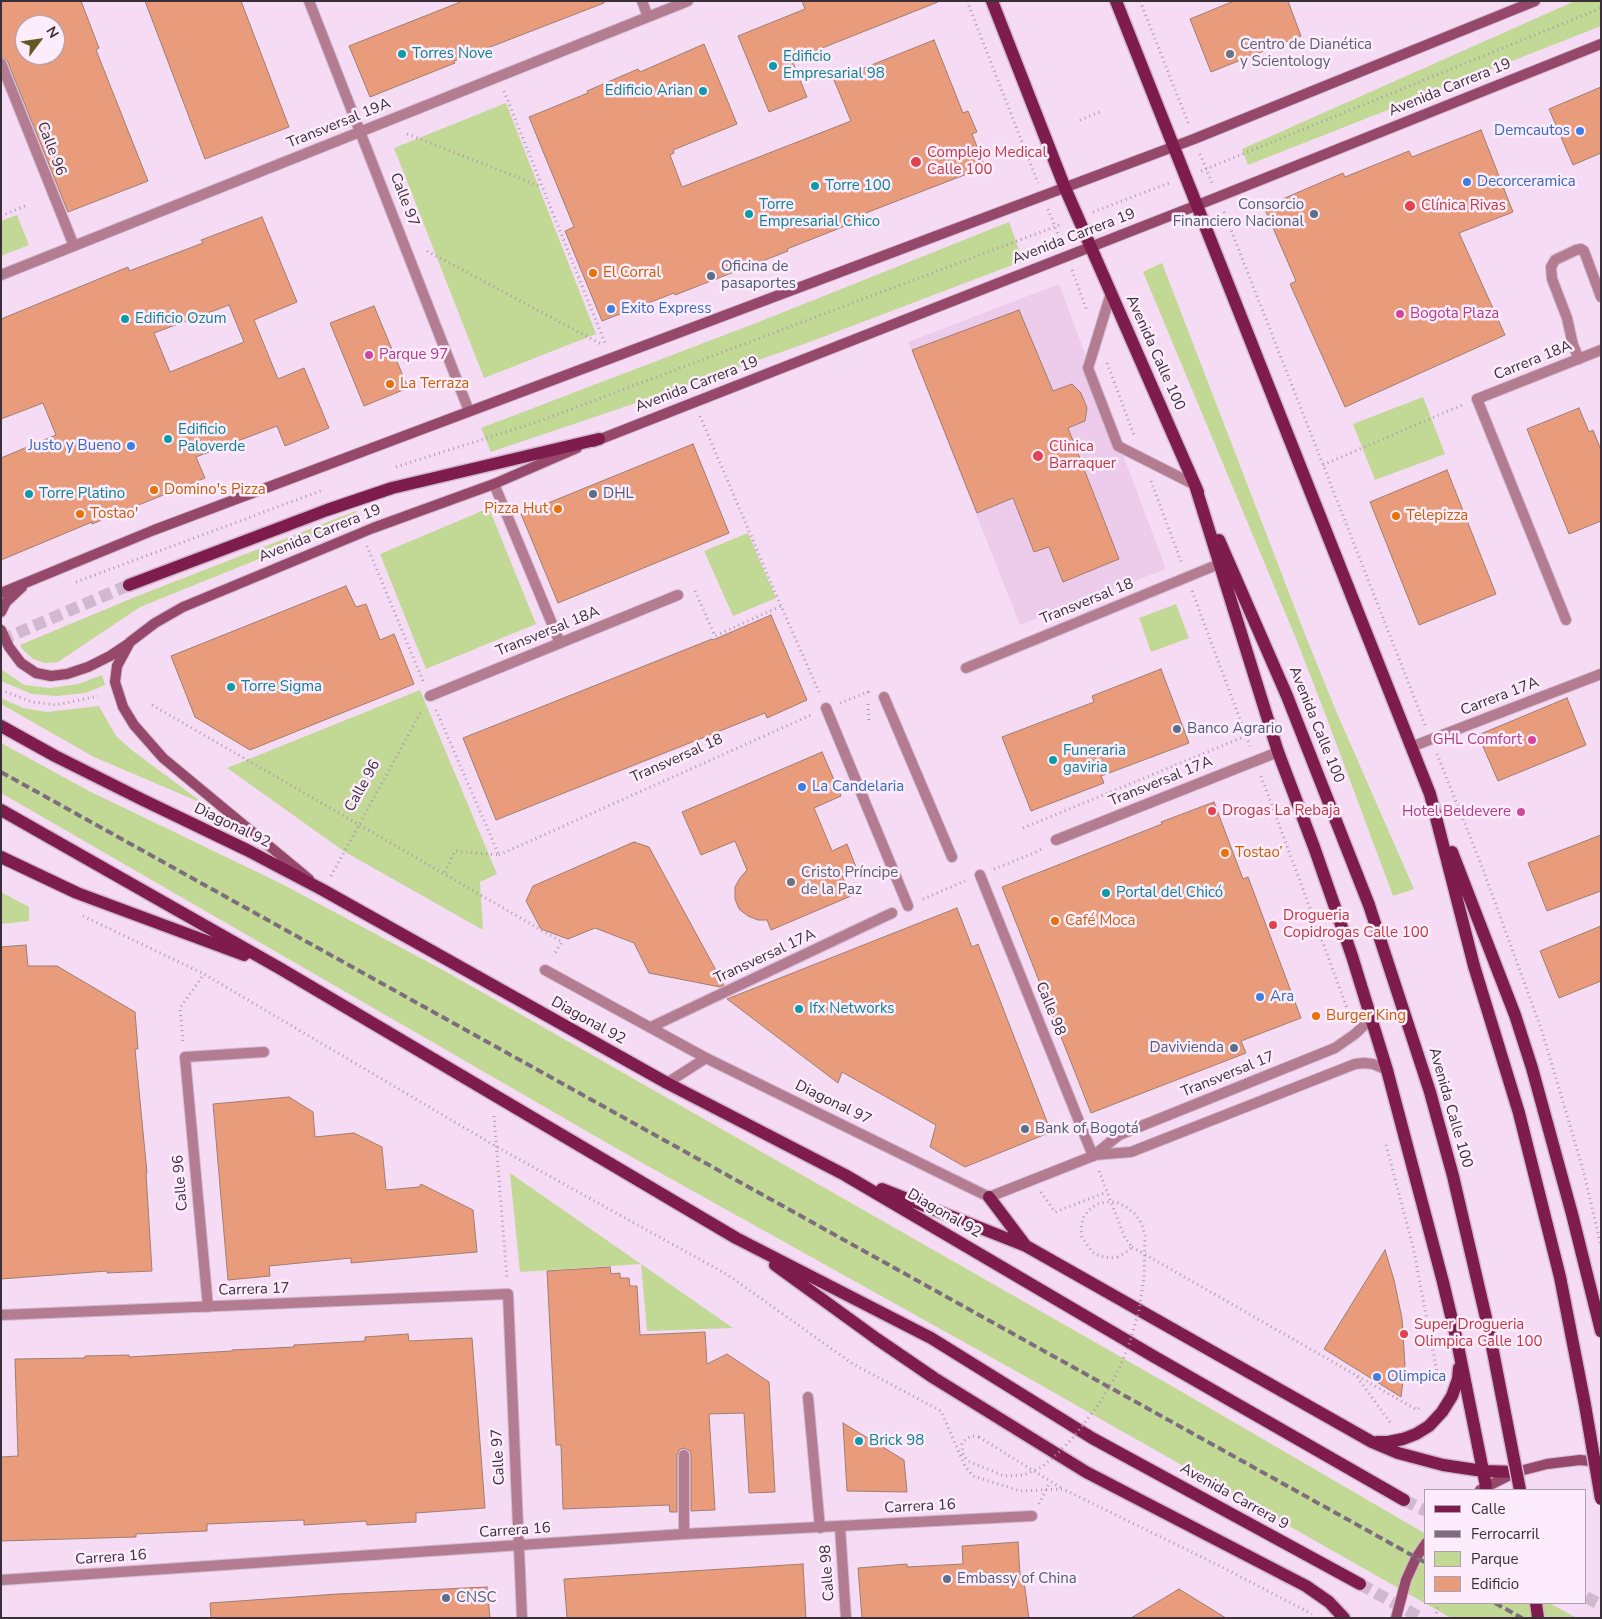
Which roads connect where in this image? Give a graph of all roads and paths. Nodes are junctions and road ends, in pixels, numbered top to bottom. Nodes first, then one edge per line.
1 (309, 1) edge
2 (642, 1) edge
3 (688, 1) edge
4 (967, 1) edge
5 (992, 1) edge
6 (1116, 1) edge
7 (1140, 1) edge
8 (1535, 1) edge
9 (1601, 8) edge
10 (648, 17) junction
11 (1601, 44) edge
12 (1, 63) edge
13 (498, 77) junction
14 (1172, 82) dead end
15 (1102, 111) dead end
16 (1080, 120) dead end
17 (361, 132) junction
18 (407, 134) dead end
19 (1174, 147) junction
20 (1186, 177) junction
21 (542, 187) junction
22 (1065, 188) junction
23 (1043, 196) junction
24 (1197, 205) junction
25 (24, 206) dead end
26 (1, 216) edge
27 (1078, 218) junction
28 (1055, 227) junction
29 (74, 246) junction
30 (1091, 247) junction
31 (427, 251) dead end
32 (1066, 256) junction
33 (1, 275) edge
34 (1111, 293) junction
35 (1601, 297) edge
36 (1097, 336) junction
37 (1600, 353) edge
38 (1579, 359) junction
39 (1477, 399) junction
40 (469, 411) junction
41 (699, 413) dead end
42 (599, 439) junction
43 (479, 441) dead end
44 (1143, 459) junction
45 (1303, 474) junction
46 (494, 484) junction
47 (1195, 485) junction
48 (362, 533) junction
49 (1219, 564) junction
50 (1187, 577) junction
51 (28, 582) junction
52 (129, 586) tunnel mouth
53 (1, 593) edge
54 (678, 595) joint
55 (781, 606) junction
56 (1, 612) edge
57 (1566, 620) dead end
58 (1, 630) edge
59 (130, 642) junction
60 (560, 643) junction
61 (966, 668) dead end
62 (1601, 674) edge
63 (1, 690) edge
64 (868, 692) dead end
65 (98, 696) dead end
66 (430, 696) junction
67 (884, 697) dead end
68 (152, 705) dead end
69 (826, 708) junction
70 (1, 726) edge
71 (1246, 736) junction
72 (1411, 747) junction
73 (1278, 752) junction
74 (1256, 761) junction
75 (1430, 794) junction
76 (1, 810) edge
77 (359, 825) junction
78 (1023, 828) dead end
79 (1056, 840) dead end
80 (500, 855) junction
81 (1, 857) edge
82 (952, 857) dead end
83 (444, 874) junction
84 (980, 874) dead end
85 (323, 890) junction
86 (908, 906) dead end
87 (892, 913) dead end
88 (80, 915) dead end
89 (281, 969) junction
90 (545, 970) joint
91 (204, 974) junction
92 (1372, 1018) junction
93 (1352, 1021) dead end
94 (651, 1027) junction
95 (264, 1052) dead end
96 (185, 1057) junction
97 (706, 1058) junction
98 (1387, 1070) junction
99 (667, 1083) junction
100 (493, 1092) junction
101 (1385, 1142) dead end
102 (497, 1147) junction
103 (1093, 1156) junction
104 (845, 1175) junction
105 (1032, 1180) junction
106 (1107, 1192) junction
107 (989, 1197) junction
108 (736, 1238) junction
109 (1026, 1246) junction
110 (1132, 1247) junction
111 (508, 1294) junction
112 (208, 1306) junction
113 (1, 1315) edge
114 (1601, 1331) edge
115 (1457, 1341) junction
116 (1355, 1375) junction
117 (1437, 1383) dead end
118 (808, 1397) dead end
119 (1423, 1404) dead end
120 (1403, 1439) junction
121 (1372, 1442) junction
122 (684, 1455) dead end
123 (1601, 1462) edge
124 (1483, 1471) junction
125 (1516, 1472) junction
126 (1050, 1482) junction
127 (1483, 1488) edge
128 (1064, 1489) junction
129 (1520, 1489) edge
130 (1045, 1491) junction
131 (1601, 1499) edge
132 (1404, 1500) tunnel mouth
133 (1032, 1516) joint
134 (840, 1527) junction
135 (820, 1528) junction
136 (684, 1534) junction
137 (518, 1546) junction
138 (1424, 1547) edge
139 (1, 1580) edge
140 (1360, 1584) tunnel mouth
141 (1439, 1604) edge
142 (1536, 1604) edge
143 (522, 1618) edge
144 (846, 1618) edge
145 (1319, 1618) edge
146 (1344, 1618) edge
147 (1396, 1618) edge
148 (1435, 1618) edge
149 (1538, 1618) edge

1 - 17 street, Calle 97
2 - 10 street
3 - 10 street, Transversal 19A
4 - 23 path
5 - 22 main road, Avenida Calle 100
6 - 19 main road
7 - 14 path
8 - 19 main road
9 - 20 path
10 - 13 street, Transversal 19A
11 - 24 main road, Avenida Carrera 19
12 - 29 street, Calle 96
13 - 17 street, Transversal 19A
13 - 21 path
15 - 16 path
17 - 29 street, Transversal 19A
17 - 40 street, Calle 97
18 - 21 path
19 - 20 main road
19 - 22 main road
20 - 24 main road
20 - 27 path
21 - 31 path
22 - 23 main road
22 - 27 main road, Avenida Calle 100
23 - 28 path
23 - 40 main road
24 - 30 main road, Avenida Carrera 19
24 - 45 main road
25 - 26 path
27 - 28 path
27 - 30 main road, Avenida Calle 100
28 - 32 path
28 - 43 path
29 - 33 street, Transversal 19A
30 - 32 main road, Avenida Carrera 19
30 - 34 main road, Avenida Calle 100
32 - 36 path
32 - 42 main road, Avenida Carrera 19
34 - 36 street
34 - 47 main road, Avenida Calle 100
35 - 38 street
36 - 44 path
36 - 44 street
37 - 38 street, Carrera 18A
38 - 39 street, Carrera 18A
39 - 45 path
39 - 57 street
40 - 51 main road
41 - 55 path
42 - 46 main road, Avenida Carrera 19
42 - 52 main road
44 - 47 street
44 - 50 path
45 - 72 main road
46 - 48 main road, Avenida Carrera 19
46 - 60 street
47 - 49 main road
47 - 129 main road, Avenida Calle 100, bridge
48 - 59 main road, Avenida Carrera 19
48 - 66 path
49 - 50 street, Transversal 18
49 - 73 main road
50 - 61 street, Transversal 18
50 - 71 path
51 - 53 main road
51 - 56 main road
54 - 55 path
54 - 60 street, Transversal 18A
55 - 69 path
58 - 59 main road
59 - 85 main road, Avenida Carrera 19
60 - 66 street, Transversal 18A
62 - 72 street, Carrera 17A
63 - 65 path
64 - 69 path, Transversal 18
66 - 77 path, Calle 96
66 - 80 path
67 - 82 street
68 - 77 path
69 - 80 path, Transversal 18
69 - 86 street
70 - 85 main road, Diagonal 92
71 - 74 path
71 - 78 path
72 - 75 main road
73 - 74 street, Transversal 17A
73 - 92 main road
74 - 79 street, Transversal 17A
74 - 93 path
75 - 114 main road
75 - 131 main road, bridge
76 - 89 main road
77 - 83 path
77 - 85 path, Calle 96
80 - 83 path
81 - 89 main road
83 - 90 path
84 - 103 street, Calle 98
85 - 99 main road, Diagonal 92
87 - 94 street, Transversal 17A
88 - 91 path
89 - 100 main road
90 - 94 street, Diagonal 97
91 - 96 path
91 - 102 path
92 - 98 main road
92 - 103 street, Transversal 17
94 - 97 street, Diagonal 97
95 - 96 street
96 - 112 street, Calle 96
97 - 99 street
97 - 107 street, Diagonal 97
98 - 103 street, Transversal 17
98 - 115 main road
99 - 104 main road, Diagonal 92
100 - 102 path
100 - 108 main road
101 - 117 path
102 - 111 path
102 - 130 path
103 - 105 street, Transversal 17
103 - 106 path
104 - 109 main road
104 - 132 main road, Diagonal 92
105 - 106 path
105 - 107 street, Transversal 17
106 - 110 path
107 - 109 main road
108 - 140 main road, Avenida Carrera 9
108 - 146 main road
109 - 121 main road
110 - 116 path
110 - 126 path, bridge
111 - 112 street, Carrera 17
111 - 137 street, Calle 97
112 - 113 street, Carrera 17
115 - 120 main road
115 - 124 main road
116 - 119 path
116 - 120 path
118 - 135 street
120 - 121 main road
121 - 124 main road
122 - 136 street
123 - 125 main road
124 - 125 main road
124 - 127 main road
125 - 127 main road
126 - 128 path
126 - 130 path
128 - 130 path
128 - 145 path
130 - 133 path
133 - 134 street, Carrera 16
134 - 135 street, Carrera 16
134 - 144 street, Calle 98
135 - 136 street, Carrera 16
136 - 137 street, Carrera 16
137 - 139 street, Carrera 16
137 - 143 street, Calle 97
138 - 147 main road
141 - 148 path
142 - 149 main road

